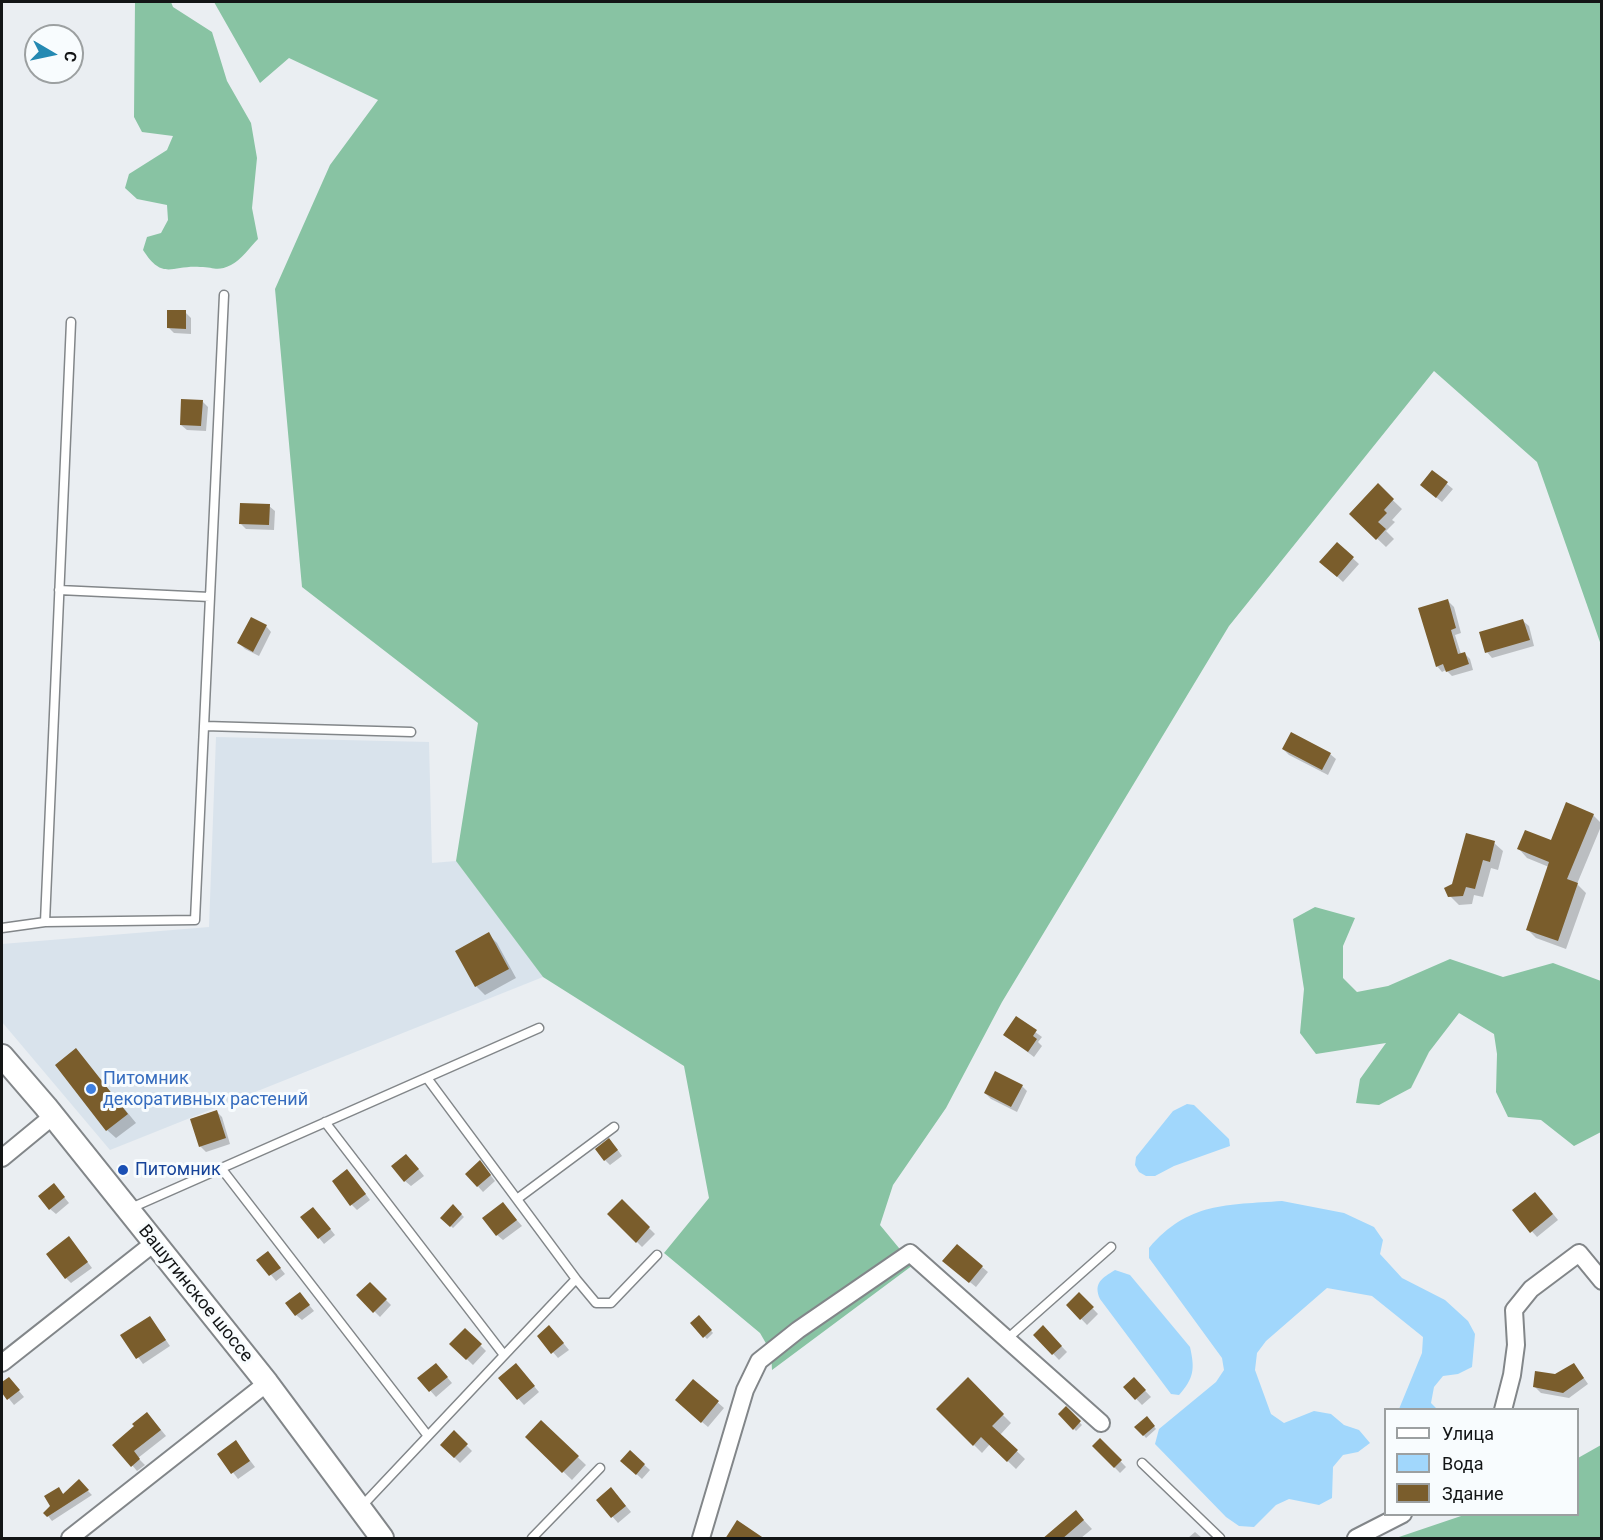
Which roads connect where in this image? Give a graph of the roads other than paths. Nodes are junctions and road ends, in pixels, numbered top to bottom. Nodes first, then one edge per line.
1 (224, 295) dead end
2 (71, 322) dead end
3 (59, 590) junction
4 (210, 597) junction
5 (205, 726) junction
6 (411, 732) dead end
7 (45, 922) junction
8 (2, 928) edge
9 (539, 1028) dead end
10 (2, 1056) edge
11 (427, 1078) junction
12 (53, 1116) junction
13 (325, 1122) junction
14 (614, 1127) dead end
15 (2, 1158) edge
16 (221, 1168) junction
17 (517, 1199) junction
18 (127, 1210) junction
19 (154, 1243) junction
20 (1111, 1247) dead end
21 (657, 1255) dead end
22 (576, 1279) junction
23 (1602, 1281) edge
24 (1007, 1339) junction
25 (504, 1355) junction
26 (2, 1363) edge
27 (267, 1383) junction
28 (1504, 1408) edge
29 (1101, 1423) dead end
30 (428, 1436) junction
31 (1142, 1463) dead end
32 (600, 1468) dead end
33 (359, 1509) junction
34 (1401, 1516) edge
35 (70, 1539) edge
36 (382, 1539) edge
37 (532, 1539) edge
38 (701, 1539) edge
39 (1220, 1539) edge
40 (1356, 1539) edge

1 - 4 lane
2 - 3 lane
3 - 4 lane
3 - 7 lane
4 - 5 lane
5 - 6 lane
5 - 7 lane
7 - 8 lane
9 - 11 lane
10 - 12 street, Вашутинское шоссе
11 - 13 lane
11 - 17 lane
12 - 15 street
12 - 18 street, Вашутинское шоссе
13 - 16 lane
13 - 25 lane
14 - 17 lane
16 - 18 lane
16 - 30 lane
17 - 22 lane
18 - 19 street, Вашутинское шоссе
19 - 26 street
19 - 27 street, Вашутинское шоссе
20 - 24 lane
21 - 22 lane
22 - 25 lane
23 - 28 street
24 - 29 street
24 - 38 street
25 - 30 lane
27 - 33 street, Вашутинское шоссе
27 - 35 street
30 - 33 lane
31 - 39 lane
32 - 37 lane
33 - 36 street, Вашутинское шоссе
34 - 40 street

